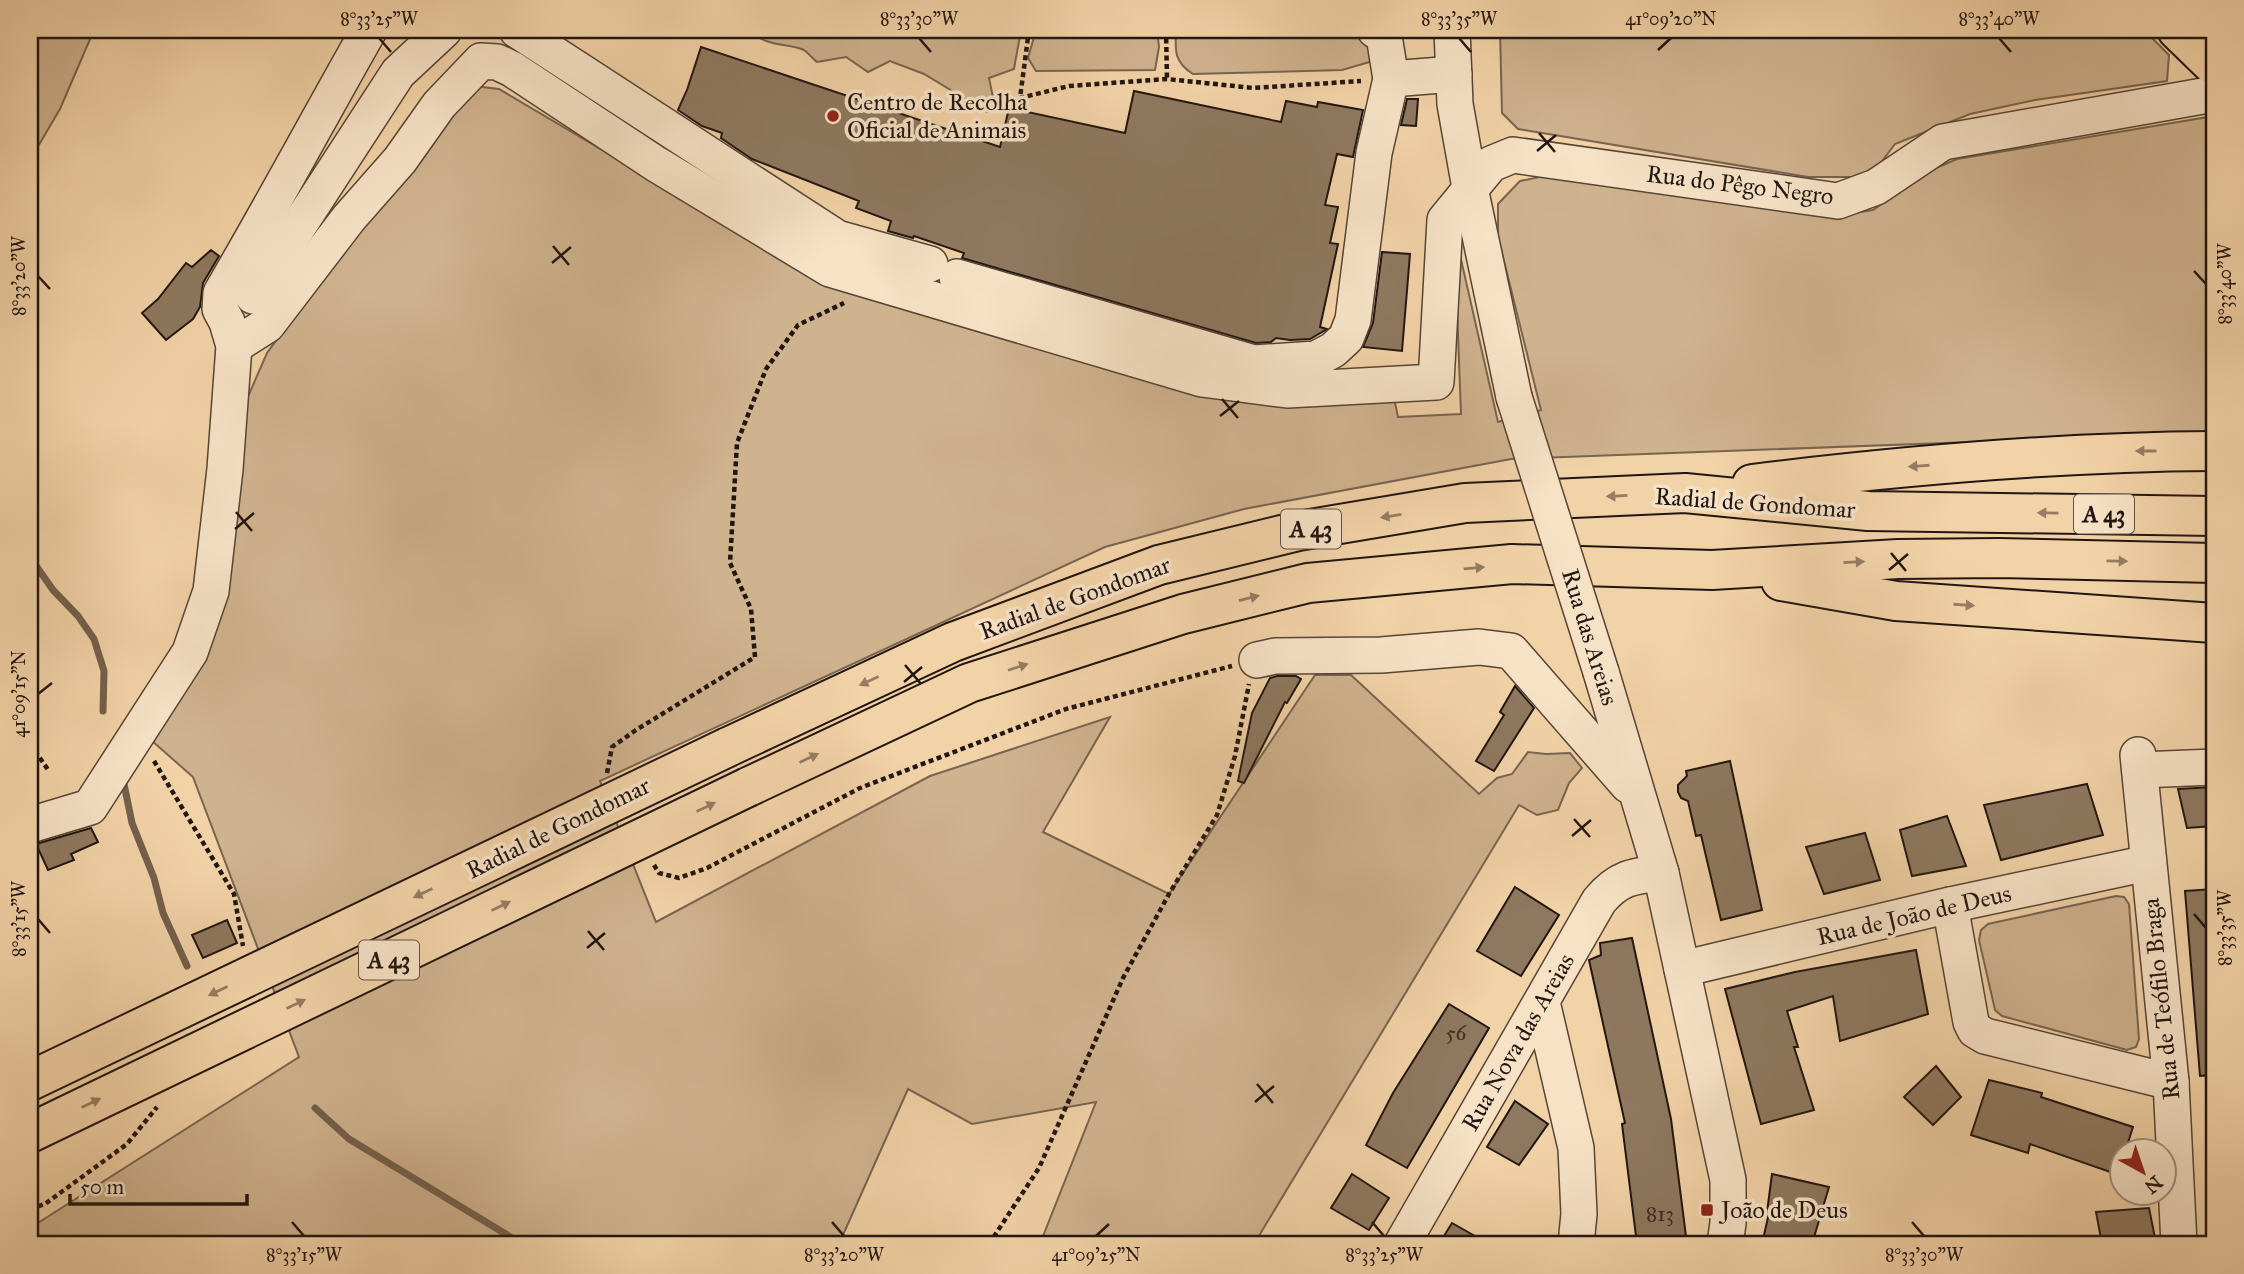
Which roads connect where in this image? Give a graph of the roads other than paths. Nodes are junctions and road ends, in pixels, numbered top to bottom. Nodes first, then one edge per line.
1 (369, 30) edge
2 (444, 30) edge
3 (517, 30) edge
4 (1375, 30) edge
5 (1452, 30) edge
6 (2177, 30) edge
7 (2214, 66) edge
8 (1454, 75) junction
9 (1391, 79) junction
10 (2214, 94) edge
11 (1470, 188) junction
12 (253, 296) dead end
13 (234, 346) junction
14 (2214, 451) edge
15 (1685, 493) junction
16 (2214, 516) edge
17 (2214, 563) edge
18 (1712, 570) junction
19 (2214, 623) edge
20 (1256, 660) road end
21 (2214, 767) edge
22 (1636, 794) junction
23 (30, 825) edge
24 (2148, 863) junction
25 (1661, 873) junction
26 (1950, 905) junction
27 (1682, 969) junction
28 (1542, 1002) junction
29 (30, 1081) edge
30 (2171, 1082) junction
31 (30, 1133) edge
32 (1402, 1244) edge
33 (1576, 1244) edge
34 (1725, 1244) edge
35 (2179, 1244) edge

1 - 13 street
2 - 12 street
3 - 9 street
4 - 9 street
5 - 8 street, Rua das Areias
6 - 7 main road
8 - 9 street
8 - 11 street, Rua das Areias
10 - 11 street, Rua do Pêgo Negro
11 - 13 street, Rua do Pêgo Negro
11 - 22 street, Rua das Areias, bridge
13 - 23 street
14 -> 15 main road
16 -> 15 main road, Radial de Gondomar / A 43
15 -> 29 main road, Radial de Gondomar / A 43, bridge
18 -> 17 main road, Radial de Gondomar / A 43
18 -> 19 main road
31 -> 18 main road, Radial de Gondomar / A 43, bridge
20 - 22 street
21 - 24 street, Rua de Teófilo Braga
22 - 25 street, Rua das Areias
24 - 26 street, Rua de João de Deus
24 - 30 street, Rua de Teófilo Braga
25 - 27 street, Rua das Areias
25 - 28 street, Rua Nova das Areias
26 - 27 street, Rua de João de Deus
26 - 30 street
27 - 34 street, Rua das Areias
28 - 32 street, Rua Nova das Areias
28 - 33 street
30 - 35 street, Rua de Teófilo Braga

